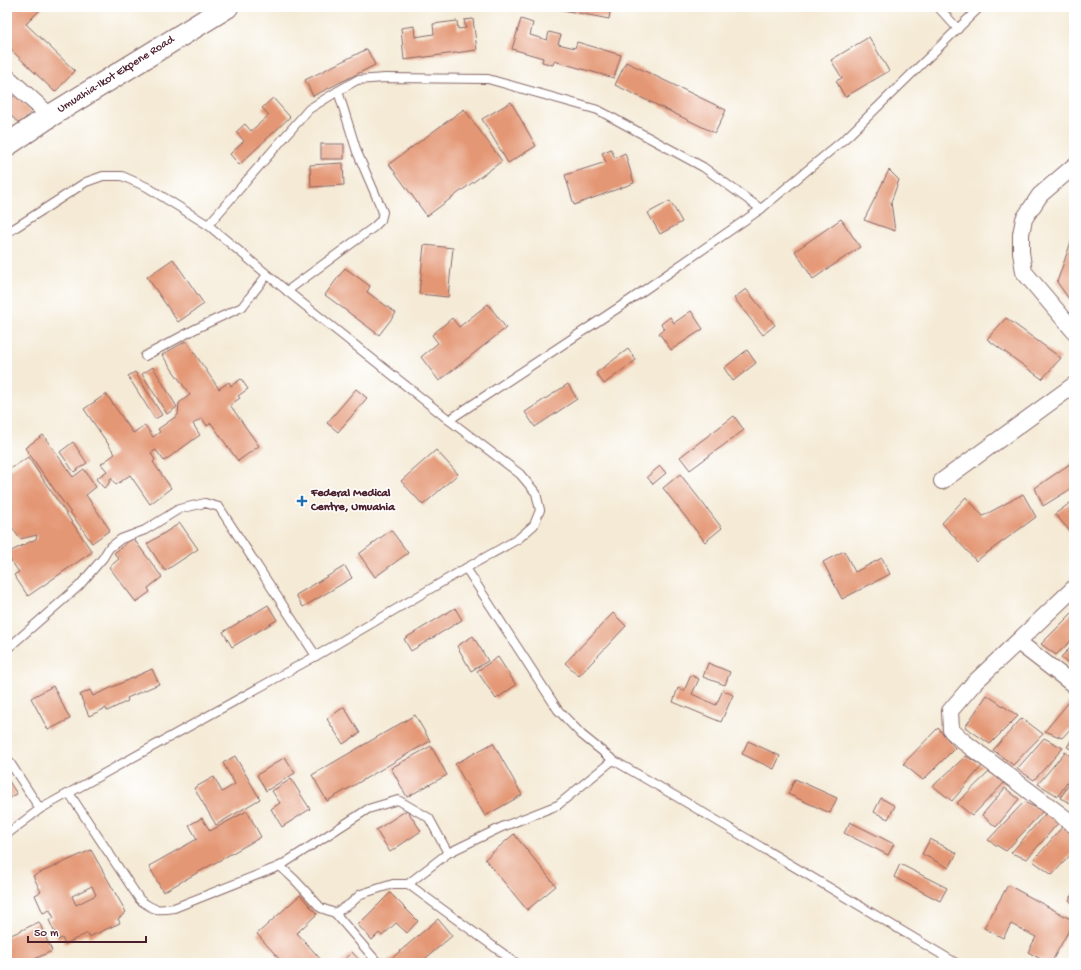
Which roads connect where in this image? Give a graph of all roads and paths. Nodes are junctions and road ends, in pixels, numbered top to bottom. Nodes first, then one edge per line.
1 (227, 7) edge
2 (938, 7) edge
3 (980, 7) edge
4 (958, 29) junction
5 (7, 77) edge
6 (338, 91) junction
7 (50, 116) junction
8 (7, 145) edge
9 (1074, 166) edge
10 (762, 209) junction
11 (208, 225) junction
12 (7, 233) edge
13 (267, 275) junction
14 (287, 292) junction
15 (1074, 331) edge
16 (145, 356) dead end
17 (1074, 385) edge
18 (449, 420) junction
19 (942, 481) dead end
20 (466, 568) junction
21 (1074, 588) edge
22 (1018, 642) junction
23 (7, 649) edge
24 (316, 656) junction
25 (1074, 686) edge
26 (7, 758) edge
27 (613, 760) junction
28 (69, 793) junction
29 (40, 809) junction
30 (1074, 825) edge
31 (7, 834) edge
32 (448, 853) junction
33 (280, 866) junction
34 (408, 884) junction
35 (335, 913) junction
36 (378, 963) edge
37 (516, 963) edge
38 (956, 963) edge

1 - 7 main road, Umuahia-Ikot Ekpene Road
2 - 4 lane
3 - 4 lane
4 - 10 lane
5 - 7 street
6 - 10 lane
6 - 11 lane
6 - 14 lane
7 - 8 main road, Umuahia-Ikot Ekpene Road
9 - 15 street
10 - 18 lane
11 - 12 lane
11 - 13 lane
13 - 14 lane
13 - 16 lane
14 - 18 lane
17 - 19 street
18 - 20 lane
20 - 24 lane
20 - 27 lane
21 - 22 street
22 - 25 street
22 - 30 street
23 - 24 lane
24 - 28 lane
26 - 29 lane
27 - 32 lane
27 - 38 lane
28 - 29 lane
28 - 33 lane
29 - 31 lane
32 - 33 lane
32 - 34 lane
33 - 35 lane
34 - 35 lane
34 - 37 lane
35 - 36 lane

